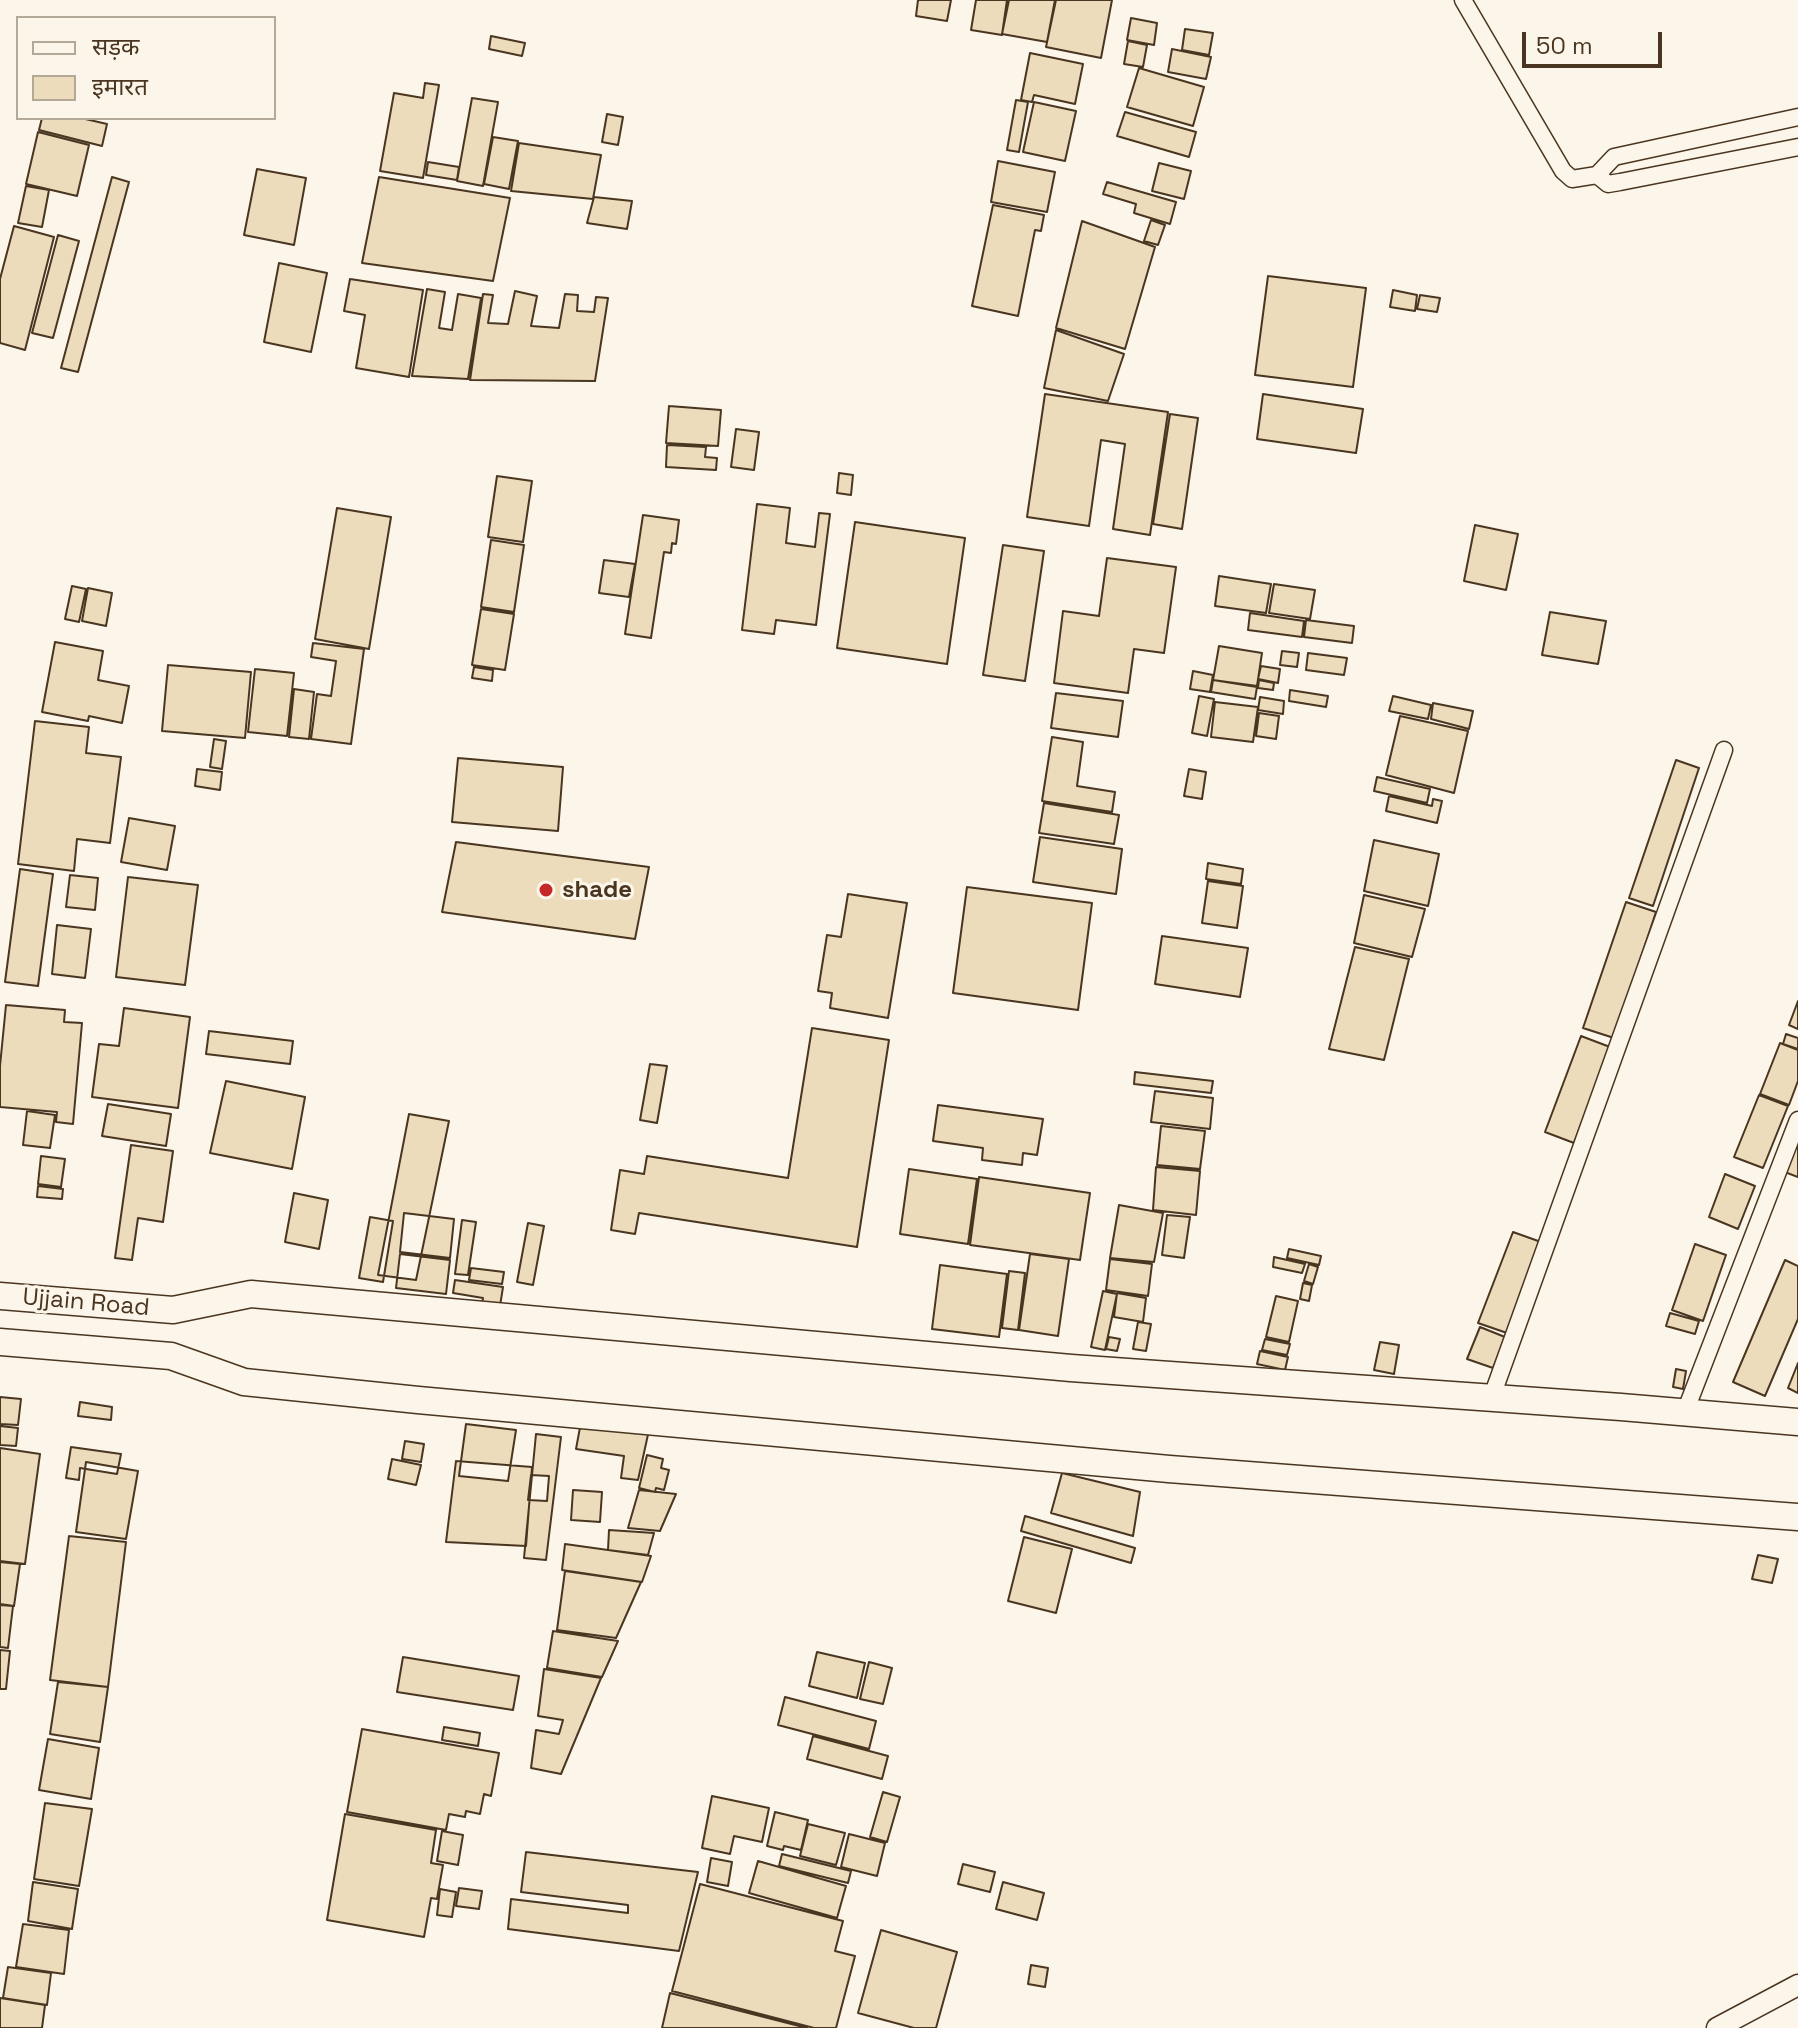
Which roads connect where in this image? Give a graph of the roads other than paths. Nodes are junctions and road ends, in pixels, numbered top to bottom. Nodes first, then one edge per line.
1 (1463, 0) edge
2 (1798, 117) edge
3 (1798, 147) edge
4 (1597, 175) junction
5 (1724, 750) dead end
6 (1798, 1120) edge
7 (0, 1296) edge
8 (0, 1342) edge
9 (1491, 1399) junction
10 (1685, 1412) junction
11 (1798, 1422) edge
12 (1798, 1517) edge
13 (1798, 1985) edge
14 (1717, 2028) edge

1 - 4 street
2 - 4 street
3 - 4 street
5 - 9 street
6 - 10 street
7 - 9 main road, Ujjain Road
8 - 12 main road, Ujjain Road
9 - 10 main road, Ujjain Road
10 - 11 main road, Ujjain Road
13 - 14 street

